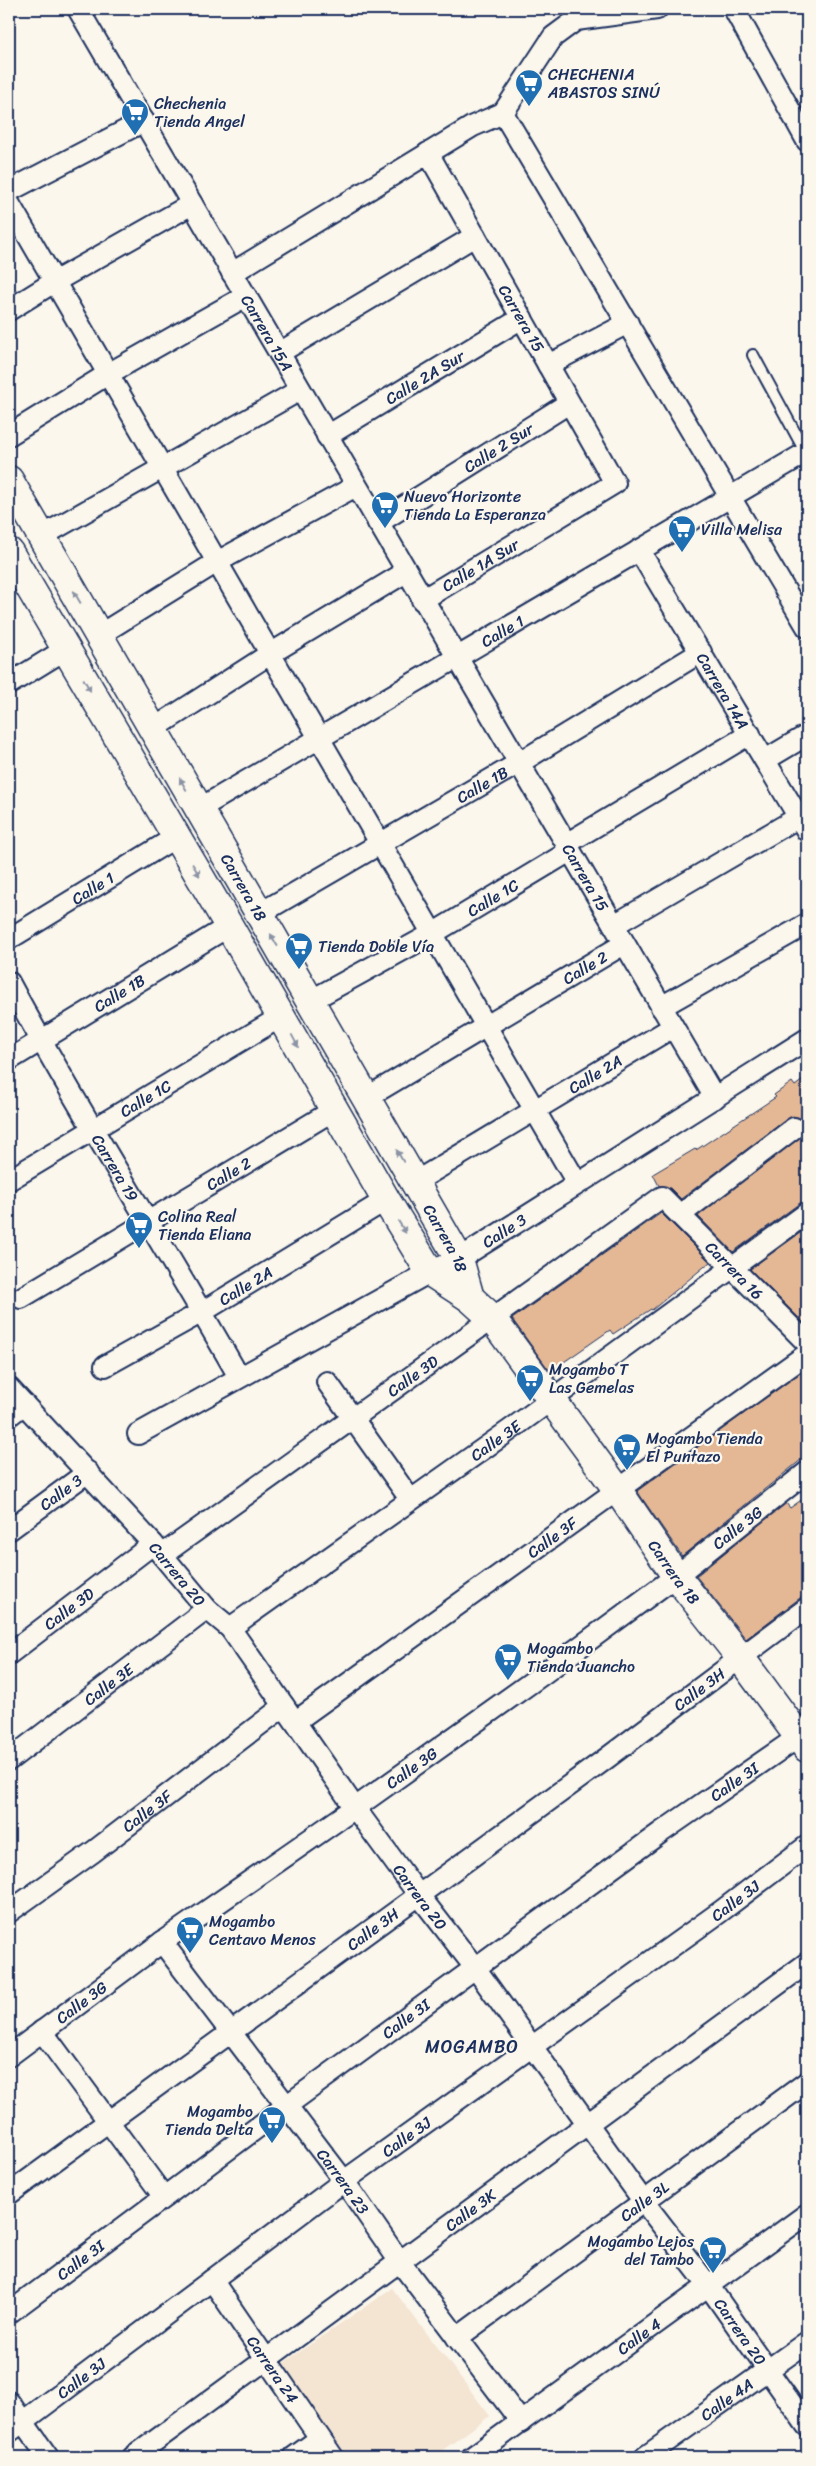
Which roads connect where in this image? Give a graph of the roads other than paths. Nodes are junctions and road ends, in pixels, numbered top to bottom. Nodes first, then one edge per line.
1 (78, 9) edge
2 (656, 9) edge
3 (734, 9) edge
4 (503, 113) junction
5 (144, 121) junction
6 (806, 134) edge
7 (428, 153) junction
8 (9, 191) edge
9 (9, 203) edge
10 (192, 204) junction
11 (475, 236) junction
12 (232, 273) junction
13 (54, 282) junction
14 (246, 296) junction
15 (9, 310) edge
16 (522, 318) junction
17 (628, 323) junction
18 (279, 353) junction
19 (753, 354) dead end
20 (548, 365) junction
21 (108, 374) junction
22 (300, 390) junction
23 (569, 402) junction
24 (9, 435) edge
25 (327, 436) junction
26 (806, 452) edge
27 (162, 467) junction
28 (9, 480) edge
29 (615, 483) joint
30 (356, 486) junction
31 (730, 497) junction
32 (378, 523) junction
33 (42, 536) junction
34 (639, 550) junction
35 (10, 556) edge
36 (217, 562) junction
37 (406, 572) junction
38 (422, 600) junction
39 (807, 627) edge
40 (99, 635) junction
41 (66, 649) junction
42 (701, 652) junction
43 (270, 654) junction
44 (456, 658) junction
45 (9, 684) edge
46 (153, 729) junction
47 (750, 734) junction
48 (807, 735) edge
49 (318, 737) junction
50 (765, 760) junction
51 (519, 763) junction
52 (197, 810) junction
53 (803, 824) edge
54 (176, 837) junction
55 (380, 843) junction
56 (568, 847) junction
57 (259, 914) junction
58 (807, 924) edge
59 (614, 925) junction
60 (229, 926) junction
61 (432, 934) junction
62 (9, 939) edge
63 (624, 944) junction
64 (9, 982) edge
65 (310, 1001) junction
66 (662, 1007) junction
67 (282, 1016) junction
68 (485, 1025) junction
69 (673, 1027) junction
70 (807, 1039) edge
71 (40, 1041) junction
72 (340, 1053) junction
73 (9, 1060) edge
74 (311, 1069) junction
75 (366, 1098) junction
76 (715, 1098) junction
77 (334, 1110) junction
78 (535, 1110) junction
79 (794, 1128) dead end
80 (94, 1129) junction
81 (9, 1180) edge
82 (415, 1182) junction
83 (577, 1183) junction
84 (662, 1197) joint
85 (386, 1200) junction
86 (807, 1213) edge
87 (680, 1215) junction
88 (148, 1222) junction
89 (459, 1259) junction
90 (732, 1268) junction
91 (430, 1272) junction
92 (21, 1298) dead end
93 (470, 1298) junction
94 (202, 1312) junction
95 (491, 1317) junction
96 (807, 1344) edge
97 (807, 1354) edge
98 (105, 1366) dead end
99 (239, 1377) junction
100 (328, 1382) dead end
101 (9, 1388) edge
102 (551, 1400) junction
103 (17, 1410) edge
104 (354, 1418) junction
105 (138, 1434) dead end
106 (88, 1472) junction
107 (807, 1472) edge
108 (617, 1490) junction
109 (410, 1499) junction
110 (9, 1530) edge
111 (157, 1549) junction
112 (676, 1576) junction
113 (807, 1608) edge
114 (207, 1609) junction
115 (230, 1628) junction
116 (9, 1654) edge
117 (740, 1657) junction
118 (290, 1714) junction
119 (804, 1739) edge
120 (9, 1760) edge
121 (355, 1808) junction
122 (807, 1846) edge
123 (418, 1894) junction
124 (9, 1912) edge
125 (162, 1942) junction
126 (807, 1963) edge
127 (476, 1968) junction
128 (42, 2031) junction
129 (231, 2031) junction
130 (533, 2046) junction
131 (9, 2056) edge
132 (807, 2082) edge
133 (286, 2106) junction
134 (108, 2121) junction
135 (587, 2124) junction
136 (344, 2181) junction
137 (9, 2194) edge
138 (164, 2198) junction
139 (644, 2202) junction
140 (807, 2214) edge
141 (400, 2262) junction
142 (212, 2280) junction
143 (708, 2285) junction
144 (9, 2313) edge
145 (457, 2338) junction
146 (807, 2342) edge
147 (266, 2360) junction
148 (766, 2371) junction
149 (9, 2402) edge
150 (521, 2422) junction
151 (807, 2426) edge
152 (16, 2427) edge
153 (319, 2439) junction
154 (48, 2457) edge
155 (133, 2457) edge
156 (294, 2457) edge
157 (333, 2457) edge
158 (472, 2457) edge
159 (645, 2457) edge

1 - 5 street, Carrera 15A
2 - 4 street
3 - 6 street
4 - 7 street
4 - 17 street
5 - 8 street
5 - 10 street, Carrera 15A
7 - 11 street, Carrera 15
7 - 12 street
9 - 13 street
10 - 12 street, Carrera 15A
10 - 13 street
11 - 16 street, Carrera 15
11 - 18 street
12 - 14 street, Carrera 15A
13 - 15 street
13 - 21 street
14 - 18 street, Carrera 15A
14 - 21 street
16 - 20 street, Carrera 15
16 - 25 street, Calle 2A Sur
17 - 20 street
17 - 31 street
18 - 22 street, Carrera 15A
19 - 26 lane
20 - 23 street, Carrera 15
21 - 24 street
21 - 27 street
22 - 25 street, Carrera 15A
22 - 27 street
23 - 29 street, Carrera 15
23 - 32 street, Calle 2 Sur
25 - 30 street, Carrera 15A
26 - 31 street, Calle 1
27 - 33 street
27 - 36 street
28 - 33 street, Carrera 18
29 - 38 street, Calle 1A Sur
30 - 32 street, Carrera 15A
30 - 36 street
31 - 34 street, Calle 1
31 - 39 street
32 - 37 street, Carrera 15A
40 -> 33 street, Carrera 18
34 - 42 street, Carrera 14A
34 - 44 street, Calle 1
35 - 41 street, Carrera 18
36 - 40 street
36 - 43 street
37 - 38 street, Carrera 15A
37 - 43 street
38 - 44 street, Carrera 15A
40 - 46 street, Carrera 18
41 - 45 street
41 -> 54 street, Carrera 18
42 - 47 street, Carrera 14A
42 - 51 street, Calle 1B
43 - 46 street
43 - 49 street
44 - 49 street, Calle 1
44 - 51 street, Carrera 15
52 -> 46 street, Carrera 18
47 - 50 street, Carrera 14A
47 - 56 street, Calle 1C
48 - 50 street
49 - 52 street, Calle 1
49 - 55 street
50 - 53 street, Carrera 14A
51 - 55 street, Calle 1B
51 - 56 street, Carrera 15
52 - 57 street, Carrera 18
53 - 59 street
54 -> 60 street, Carrera 18
54 - 62 street, Calle 1
55 - 57 street, Calle 1B
55 - 61 street
56 - 59 street, Carrera 15
56 - 61 street, Calle 1C
65 -> 57 street, Carrera 18
58 - 66 street
59 - 63 street, Carrera 15
60 - 67 street, Carrera 18
60 - 71 street, Calle 1B
61 - 65 street, Calle 1C
61 - 68 street
63 - 66 street, Carrera 15
63 - 68 street, Calle 2
64 - 71 street, Carrera 19
65 - 72 street, Carrera 18
66 - 69 street, Carrera 15
67 -> 74 street, Carrera 18
67 - 80 street, Calle 1C
68 - 75 street, Calle 2
68 - 78 street
69 - 76 street, Carrera 15
69 - 78 street, Calle 2A
70 - 76 street, Calle 3
71 - 73 street, Calle 1B
71 - 80 street, Carrera 19
72 - 74 street
72 - 75 street, Carrera 18
74 - 77 street, Carrera 18
82 -> 75 street, Carrera 18
76 - 83 street, Calle 3
77 - 85 street, Carrera 18
77 - 88 street, Calle 2
78 - 82 street, Calle 2A
78 - 83 street
79 - 87 street
80 - 81 street, Calle 1C
80 - 88 street, Carrera 19
82 - 89 street, Carrera 18
83 - 89 street, Calle 3
84 - 87 street, Carrera 16
84 - 95 street, Calle 3D
85 -> 91 street, Carrera 18
85 - 94 street, Calle 2A
86 - 90 street, Calle 3E
87 - 90 street, Carrera 16
88 - 92 street, Calle 2
88 - 94 street, Carrera 19
89 - 91 street, Calle 3
89 - 93 street, Carrera 18
90 - 96 street, Carrera 16
90 - 102 street, Calle 3E
91 - 93 street, Carrera 18
91 - 99 street, Calle 3
93 - 95 street, Carrera 18
94 - 98 street, Calle 2A
94 - 99 street, Carrera 19
95 - 102 street, Carrera 18
95 - 104 street, Calle 3D
97 - 108 street, Calle 3F
99 - 105 street, Calle 3
100 - 104 street
101 - 103 street, Carrera 20
102 - 108 street, Carrera 18
102 - 109 street, Calle 3E
103 - 106 street, Carrera 20
104 - 109 street
104 - 111 street, Calle 3D
106 - 110 street, Calle 3
106 - 111 street, Carrera 20
107 - 112 street, Calle 3G
108 - 112 street, Carrera 18
108 - 118 street, Calle 3F
109 - 115 street, Calle 3E
111 - 114 street, Carrera 20
111 - 116 street, Calle 3D
112 - 117 street, Carrera 18
112 - 121 street, Calle 3G
113 - 117 street, Calle 3H
114 - 115 street, Carrera 20
114 - 120 street, Calle 3E
115 - 118 street, Carrera 20
117 - 119 street, Carrera 18
117 - 123 street, Calle 3H
118 - 121 street, Carrera 20
118 - 124 street, Calle 3F
119 - 127 street, Calle 3I
121 - 123 street, Carrera 20
121 - 125 street, Calle 3G
122 - 130 street, Calle 3J
123 - 127 street, Carrera 20
123 - 129 street, Calle 3H
125 - 128 street, Calle 3G
125 - 129 street, Carrera 23
126 - 135 street, Calle 3K
127 - 130 street, Carrera 20
127 - 133 street, Calle 3I
128 - 131 street, Calle 3G
128 - 134 street
129 - 133 street, Carrera 23
129 - 134 street, Calle 3H
130 - 135 street, Carrera 20
130 - 136 street, Calle 3J
132 - 139 street, Calle 3L
133 - 136 street, Carrera 23
133 - 138 street, Calle 3I
134 - 137 street, Calle 3H
134 - 138 street
135 - 139 street, Carrera 20
135 - 141 street, Calle 3K
136 - 141 street, Carrera 23
136 - 142 street, Calle 3J
138 - 144 street, Calle 3I
139 - 143 street, Carrera 20
139 - 145 street, Calle 3L
140 - 143 street, Calle 4
141 - 145 street, Carrera 23
141 - 147 street, Calle 3K
142 - 147 street, Carrera 24
142 - 152 street, Calle 3J
143 - 148 street, Carrera 20
143 - 150 street, Calle 4
145 - 150 street, Carrera 23
146 - 148 street, Calle 4A
147 - 153 street, Carrera 24
147 - 155 street, Calle 3K
148 - 151 street, Carrera 20
148 - 159 street, Calle 4A
149 - 152 street
150 - 158 street, Calle 4
152 - 154 street
153 - 156 street
153 - 157 street, Carrera 24

